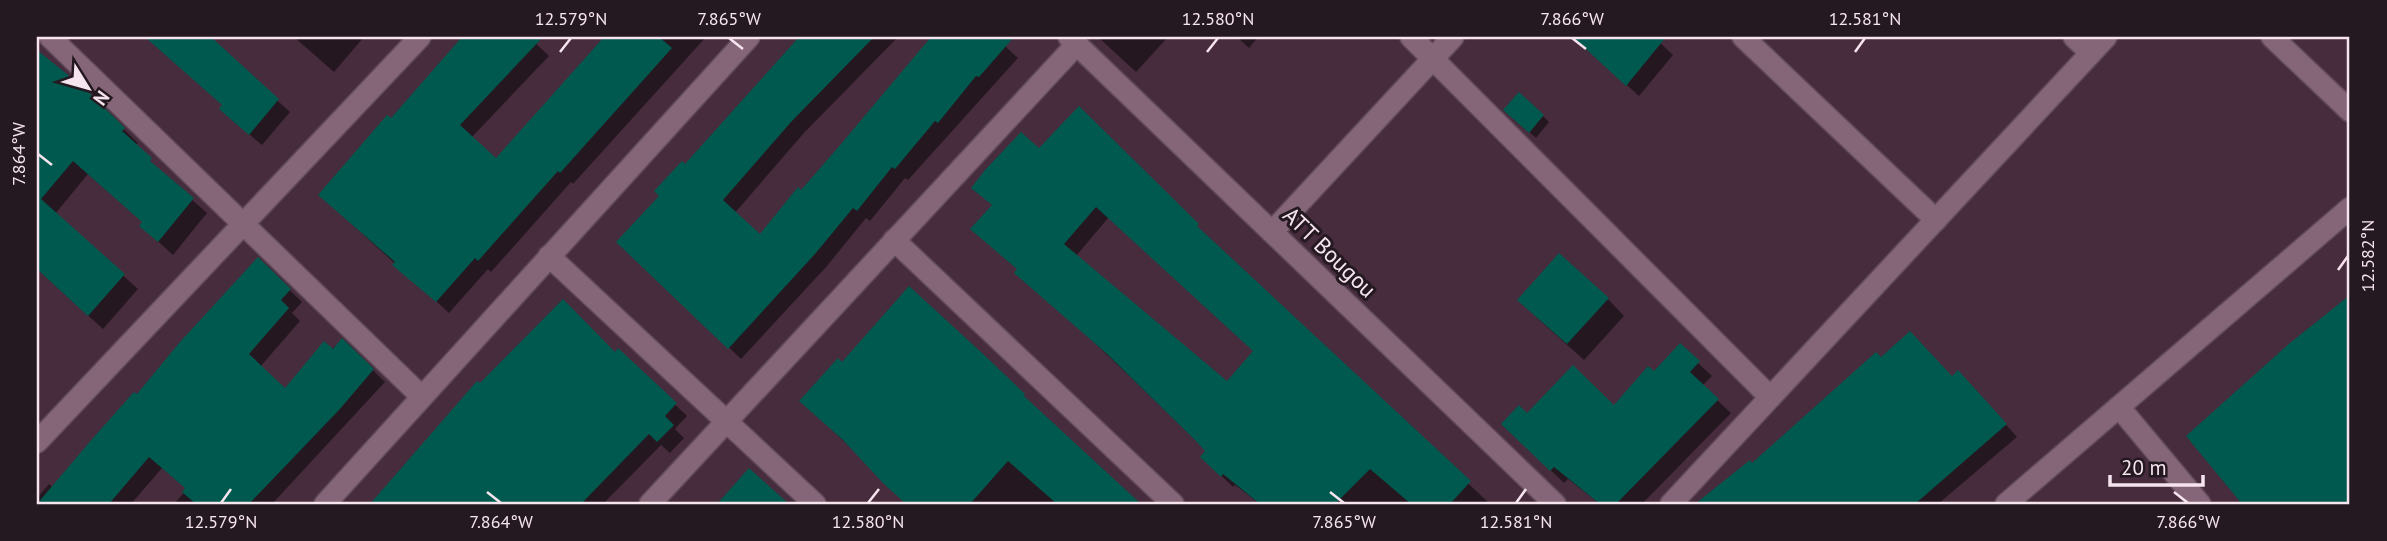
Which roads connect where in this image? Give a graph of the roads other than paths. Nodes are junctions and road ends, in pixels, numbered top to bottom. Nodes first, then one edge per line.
1 (50, 37) edge
2 (749, 37) edge
3 (1411, 37) edge
4 (1454, 37) edge
5 (1743, 37) edge
6 (2074, 37) edge
7 (2106, 37) edge
8 (2272, 37) edge
9 (416, 38) edge
10 (1073, 40) edge
11 (2091, 53) junction
12 (1434, 58) junction
13 (2350, 111) edge
14 (2350, 208) edge
15 (1936, 220) junction
16 (243, 224) junction
17 (1272, 232) junction
18 (894, 240) junction
19 (549, 256) junction
20 (421, 396) junction
21 (1770, 397) junction
22 (2119, 407) junction
23 (727, 422) junction
24 (37, 442) edge
25 (325, 504) edge
26 (650, 504) edge
27 (815, 504) edge
28 (1173, 504) edge
29 (1555, 504) edge
30 (1671, 504) edge
31 (2007, 504) edge
32 (2200, 504) edge

1 - 16 street
2 - 19 street
3 - 12 street
4 - 12 street
5 - 15 street
6 - 11 street
7 - 11 street
8 - 13 street
9 - 16 street
10 - 17 street, ATT Bougou
10 - 18 street
11 - 15 street
12 - 17 street
12 - 21 street
14 - 22 street
15 - 21 street
16 - 20 street
16 - 24 street
17 - 29 street, ATT Bougou
18 - 23 street
18 - 28 street
19 - 20 street
19 - 23 street
20 - 25 street
21 - 30 street
22 - 31 street
22 - 32 street
23 - 26 street
23 - 27 street

